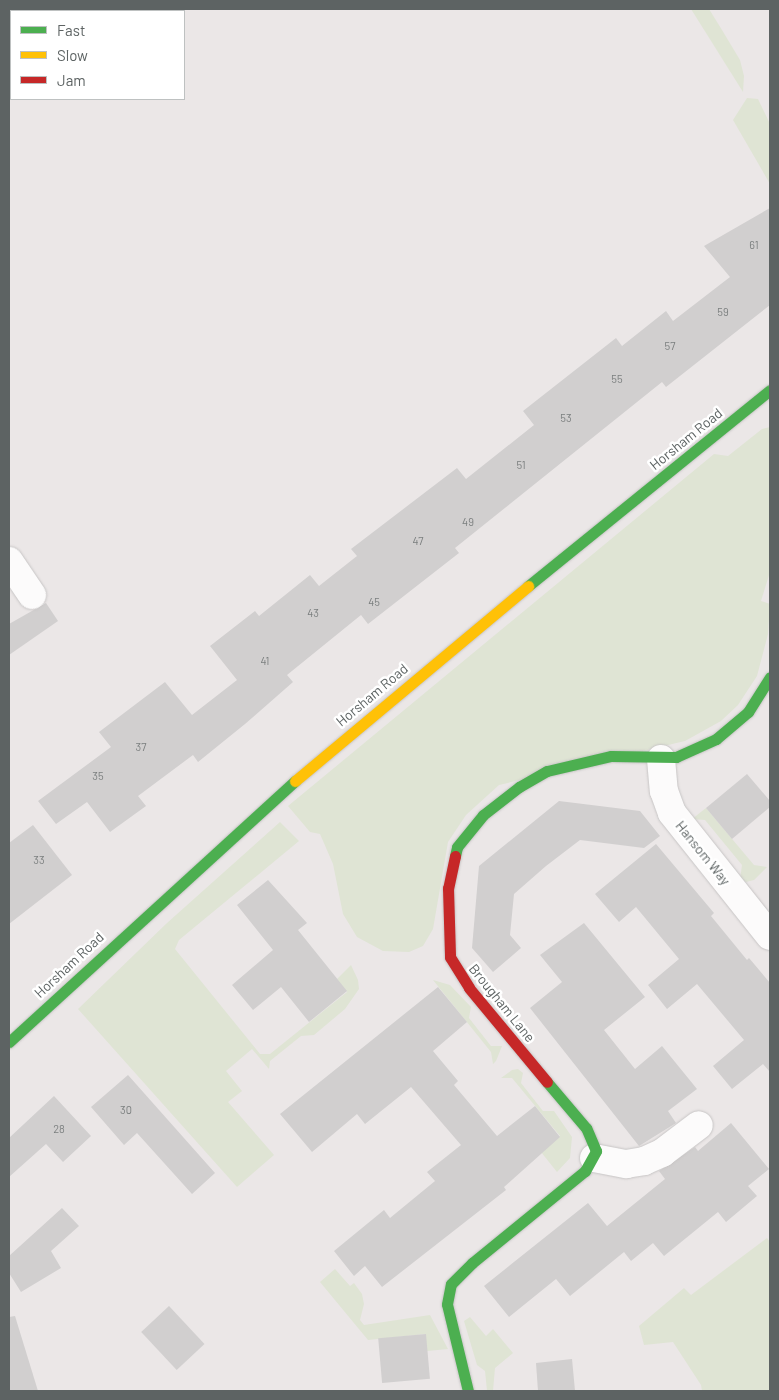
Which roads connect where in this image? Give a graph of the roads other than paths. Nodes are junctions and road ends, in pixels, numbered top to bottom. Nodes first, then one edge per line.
1 (770, 390) edge
2 (9, 561) edge
3 (32, 595) dead end
4 (770, 677) edge
5 (661, 759) junction
6 (770, 936) edge
7 (9, 1042) edge
8 (699, 1125) dead end
9 (594, 1158) junction
10 (468, 1391) edge

1 - 7 street, Horsham Road
2 - 3 street
4 - 5 street, Brougham Lane
5 - 6 street, Hansom Way
5 - 9 street, Brougham Lane
8 - 9 street
9 - 10 street

